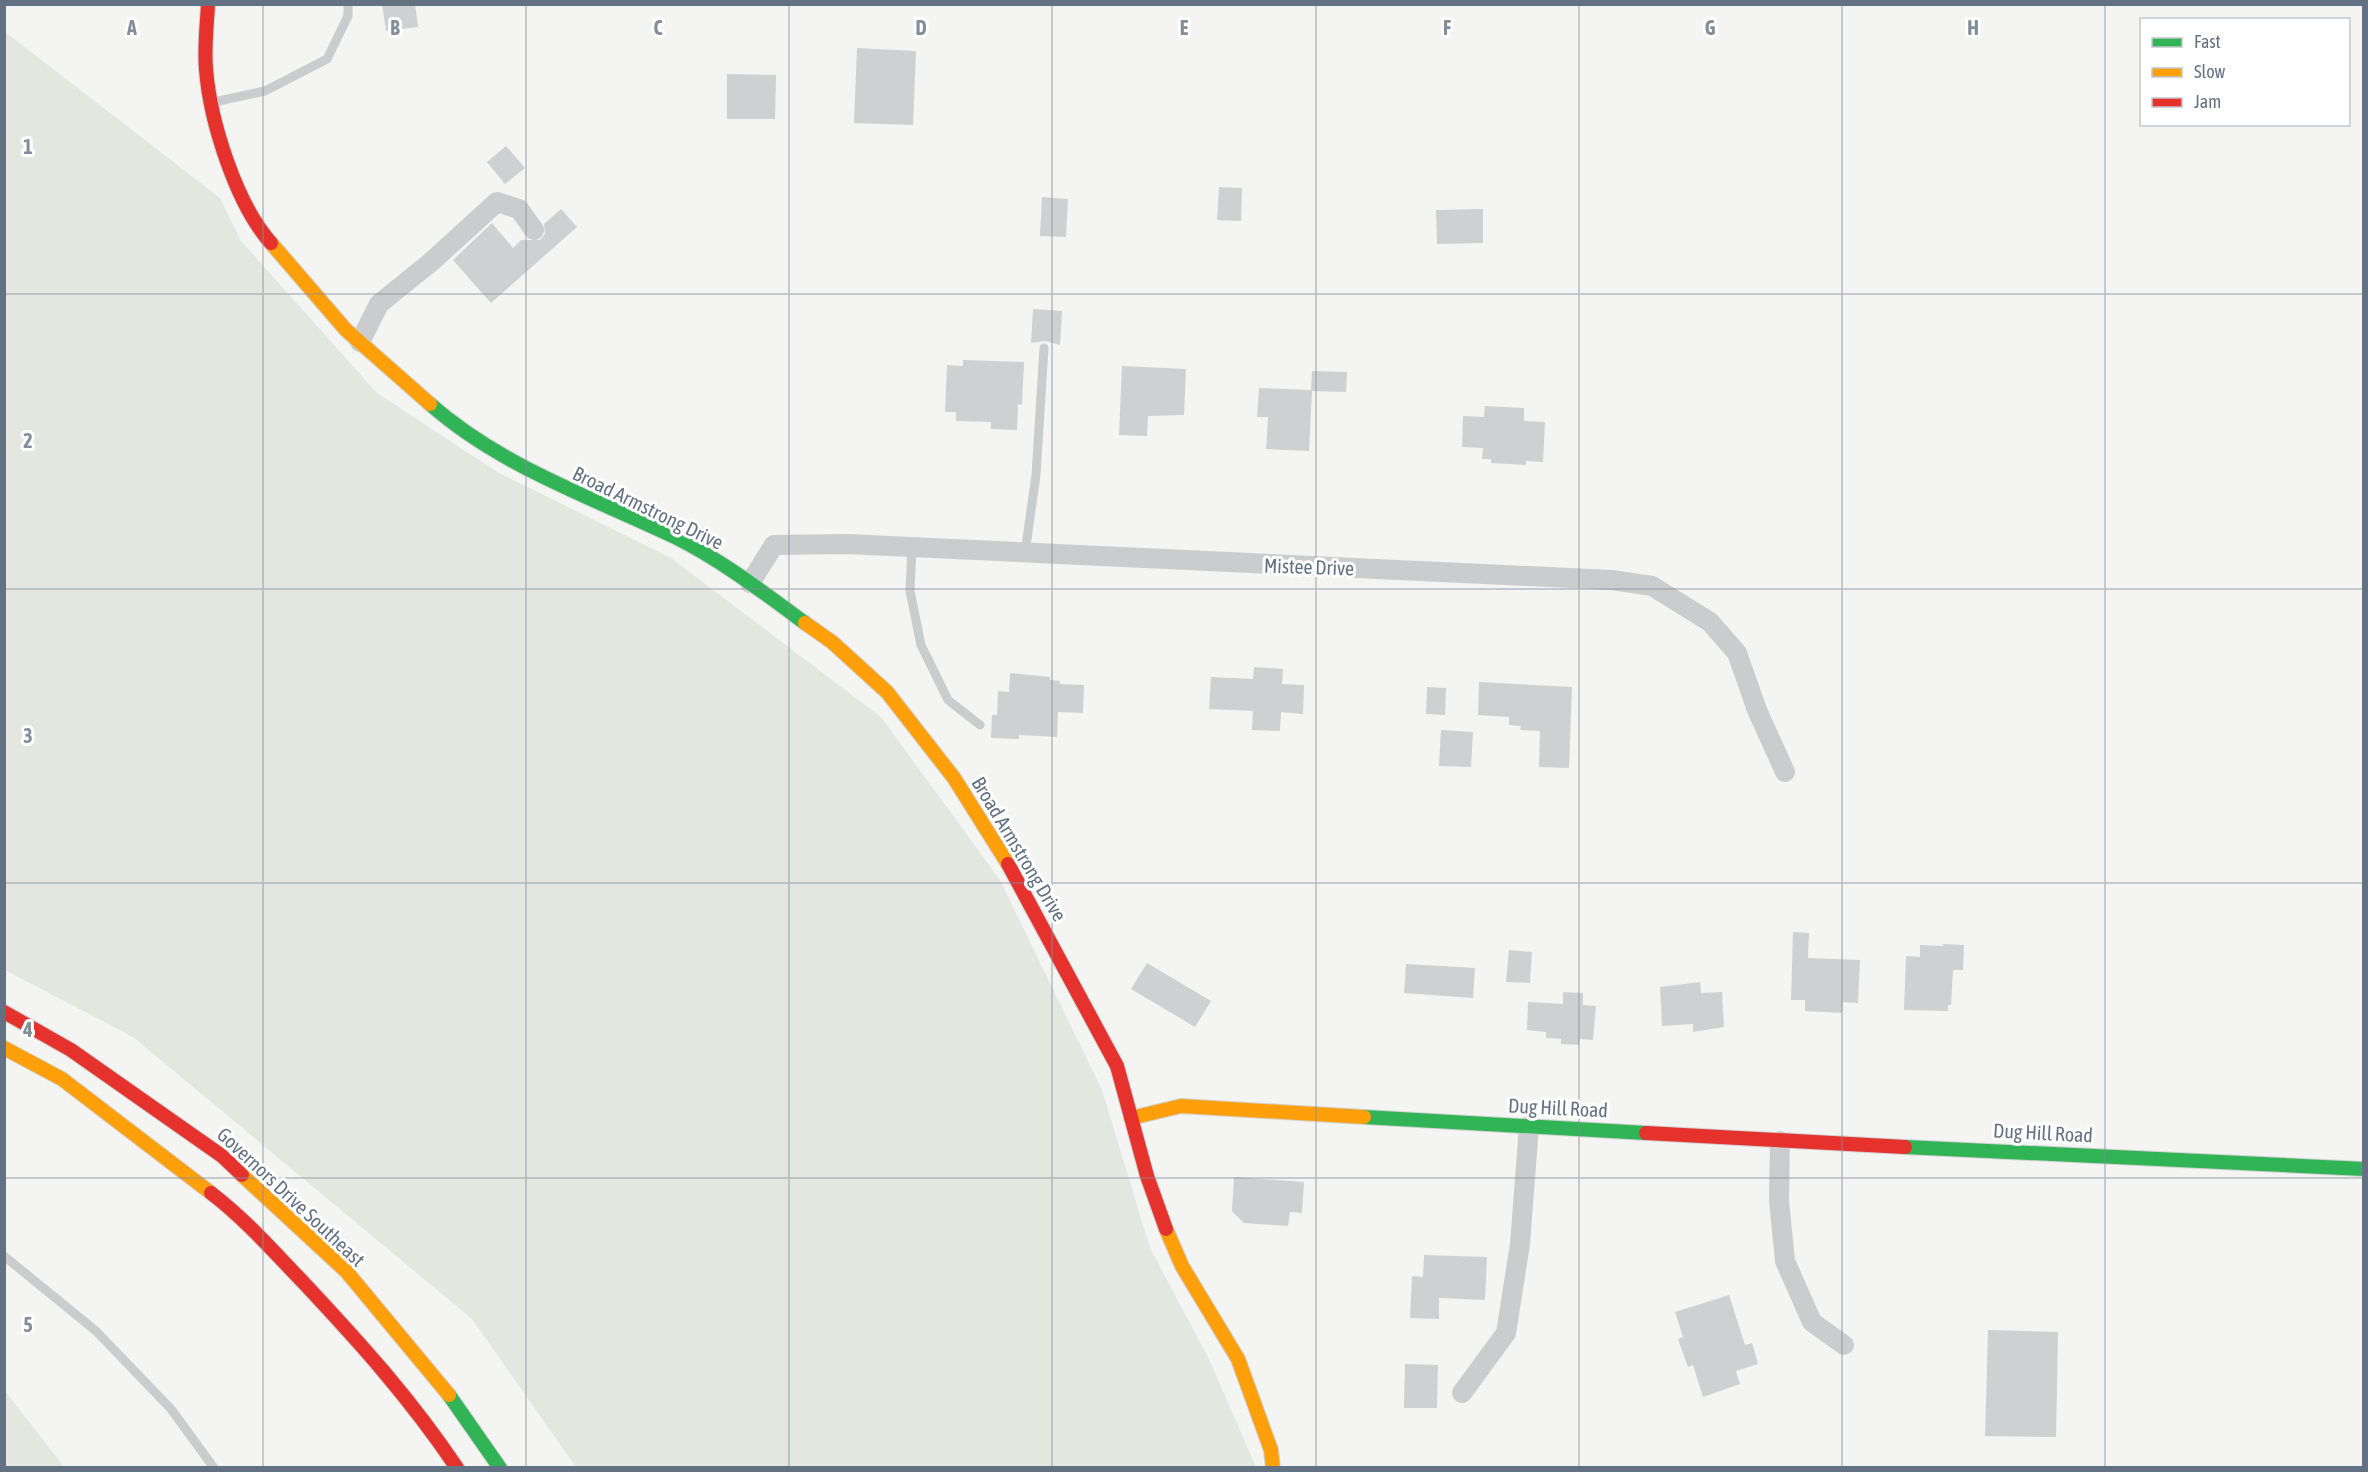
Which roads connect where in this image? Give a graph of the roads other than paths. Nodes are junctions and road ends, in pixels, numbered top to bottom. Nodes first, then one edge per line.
1 (208, 4) edge
2 (348, 4) edge
3 (212, 102) junction
4 (534, 230) dead end
5 (360, 342) junction
6 (1044, 348) dead end
7 (912, 548) junction
8 (1025, 553) junction
9 (750, 583) junction
10 (980, 725) dead end
11 (1785, 772) dead end
12 (4, 1012) edge
13 (4, 1048) edge
14 (1131, 1118) junction
15 (1529, 1126) junction
16 (1780, 1141) junction
17 (2364, 1169) edge
18 (4, 1256) edge
19 (1844, 1345) dead end
20 (1462, 1393) dead end
21 (214, 1467) edge
22 (457, 1467) edge
23 (500, 1467) edge
24 (1273, 1467) edge

1 - 3 main road, Broad Armstrong Drive
2 - 3 lane
3 - 5 main road, Broad Armstrong Drive
4 - 5 street
5 - 9 main road, Broad Armstrong Drive
6 - 8 lane
7 - 8 street, Mistee Drive
7 - 9 street, Mistee Drive
7 - 10 lane
8 - 11 street, Mistee Drive
9 - 14 main road, Broad Armstrong Drive
12 - 23 main road, Governors Drive Southeast
13 - 22 main road
14 - 15 main road, Dug Hill Road
14 - 24 main road
15 - 16 main road, Dug Hill Road
15 - 20 street
16 - 17 main road, Dug Hill Road
16 - 19 street
18 - 21 lane

